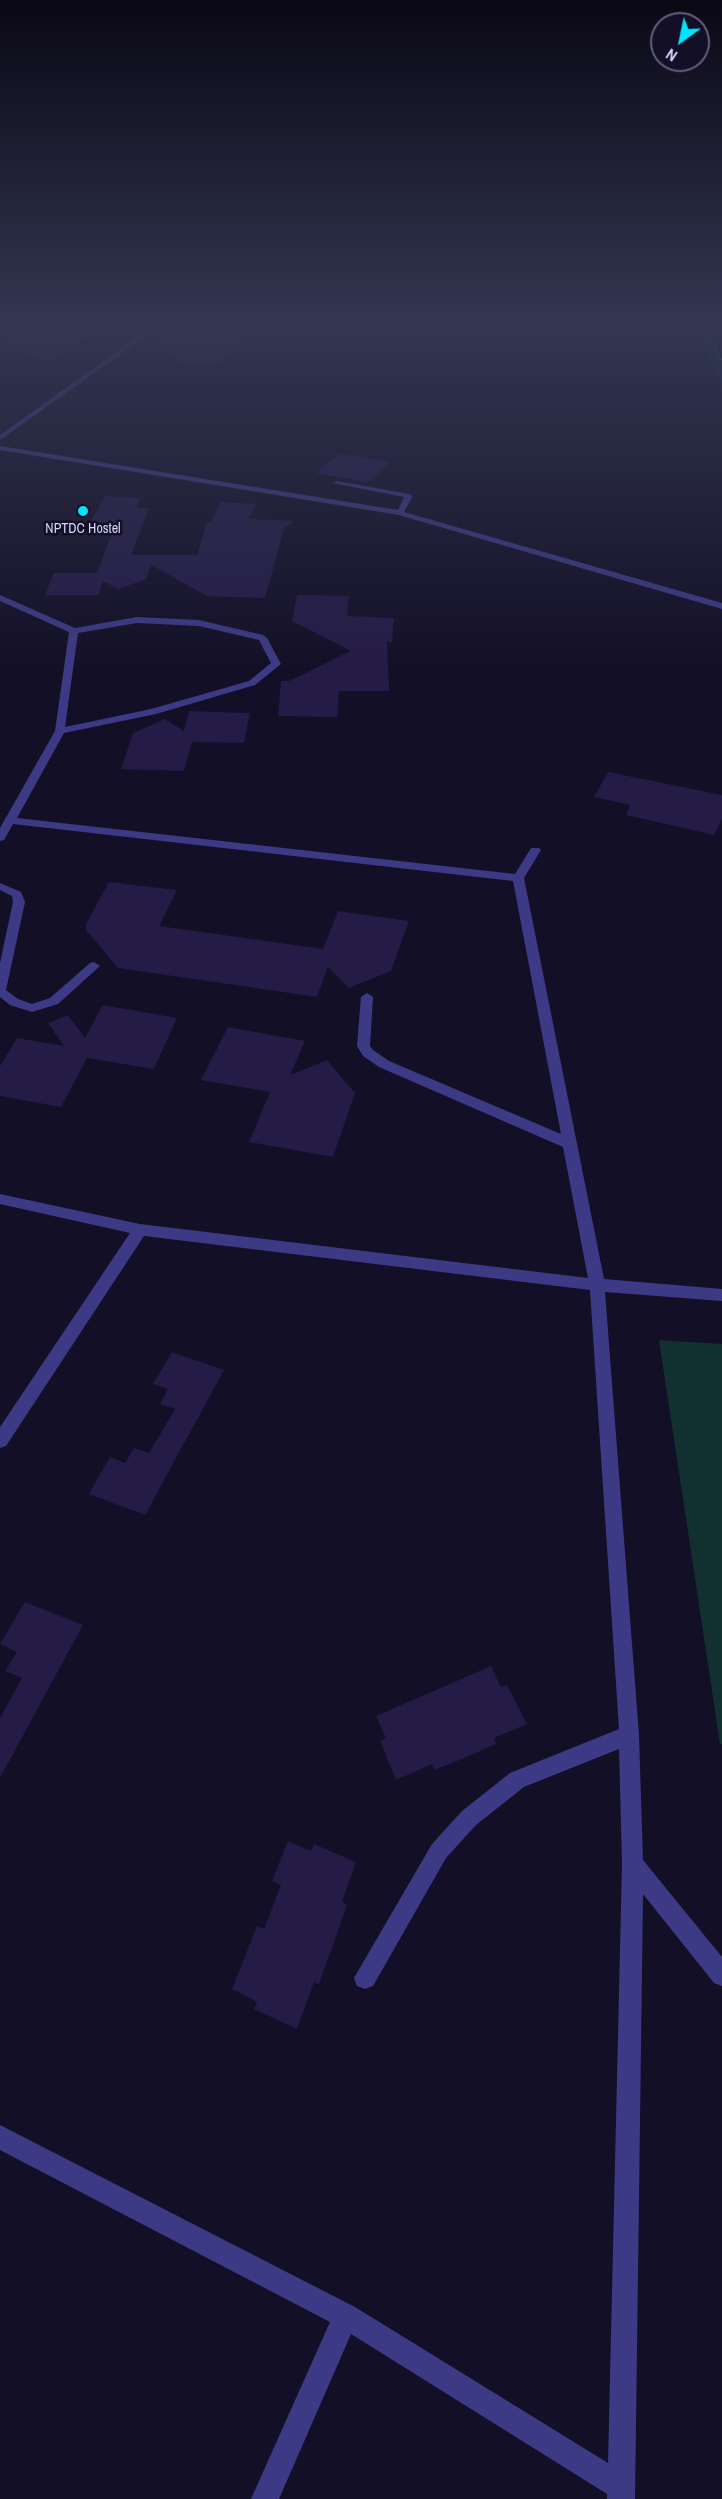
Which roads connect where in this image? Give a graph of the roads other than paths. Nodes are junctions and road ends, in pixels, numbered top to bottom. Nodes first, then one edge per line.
1 (0, 448) edge
2 (337, 483) dead end
3 (400, 513) junction
4 (0, 598) edge
5 (722, 606) edge
6 (74, 631) junction
7 (60, 731) junction
8 (10, 820) junction
9 (0, 838) edge
10 (535, 850) dead end
11 (518, 878) junction
12 (0, 886) edge
13 (94, 966) dead end
14 (367, 997) dead end
15 (568, 1143) junction
16 (0, 1199) edge
17 (140, 1230) junction
18 (597, 1284) junction
19 (722, 1295) edge
20 (0, 1441) edge
21 (629, 1735) junction
22 (633, 1863) junction
23 (722, 1975) edge
24 (365, 1978) dead end
25 (0, 2137) edge
26 (346, 2316) junction
27 (622, 2493) edge
28 (265, 2499) edge

1 - 3 street
2 - 3 street
3 - 5 street
4 - 6 street
6 - 7 street
6 - 7 street
7 - 8 street
8 - 9 street
8 - 11 street
10 - 11 street
11 - 15 street
12 - 13 street
14 - 15 street
15 - 18 street
16 - 17 street
17 - 18 street
17 - 20 street
18 - 19 street
18 - 21 street
21 - 22 street
21 - 24 street
22 - 23 street
22 - 27 street
25 - 26 street
26 - 27 street
26 - 28 street

